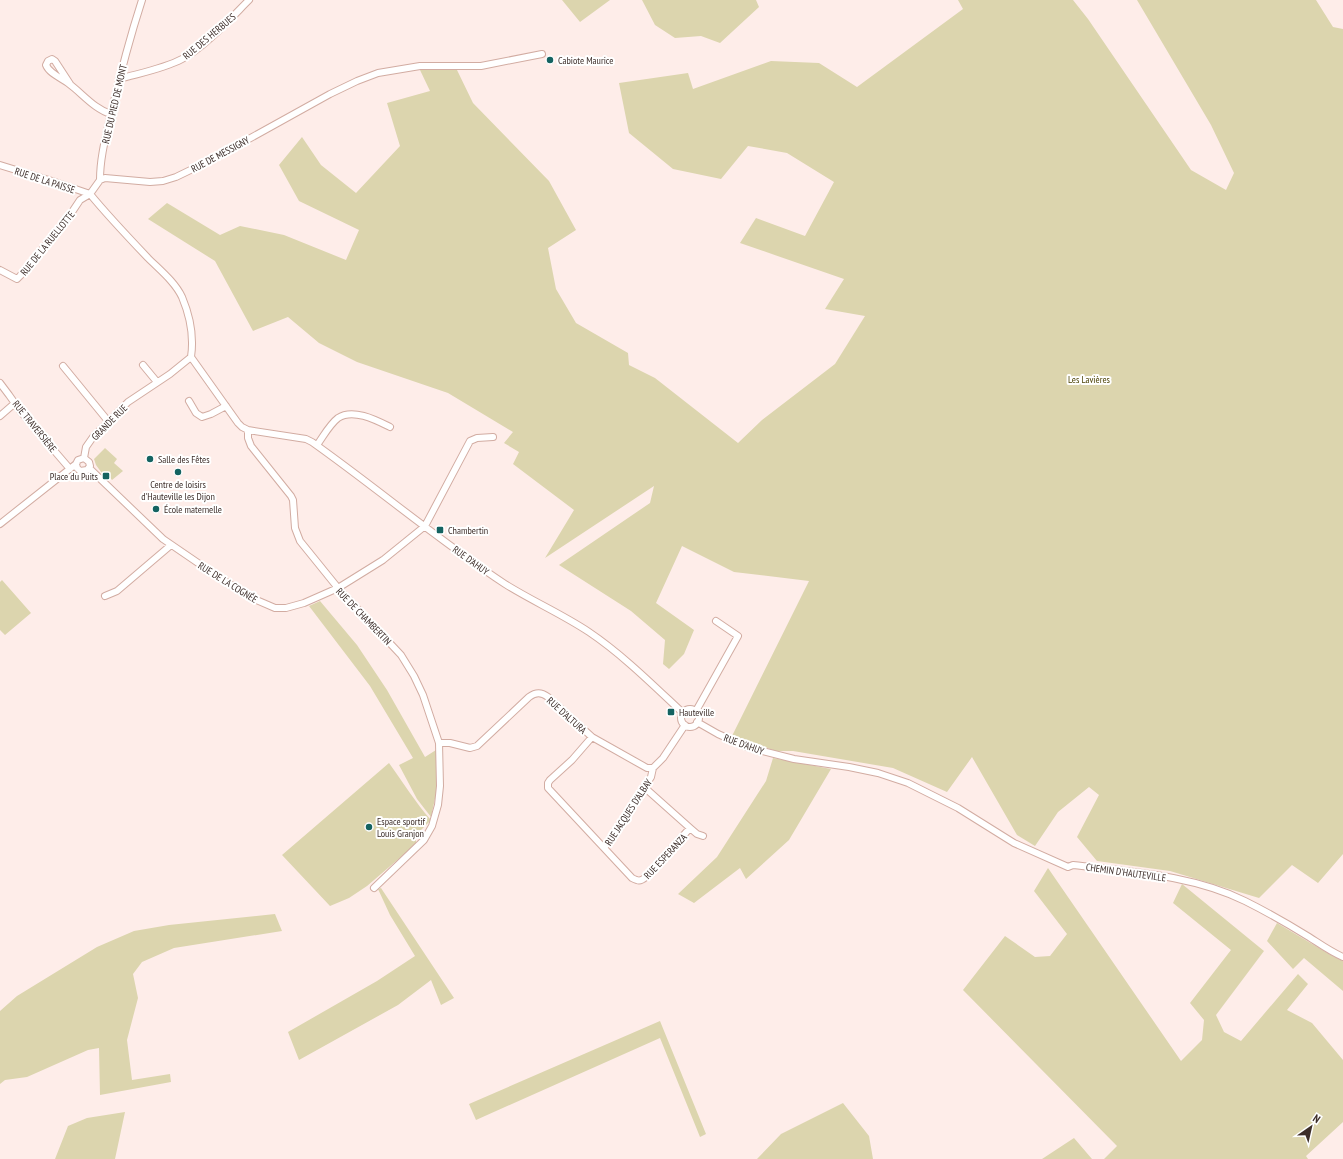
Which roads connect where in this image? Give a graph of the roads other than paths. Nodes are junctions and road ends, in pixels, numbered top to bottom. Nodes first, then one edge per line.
1 (142, 0) edge
2 (249, 0) edge
3 (542, 54) dead end
4 (119, 79) junction
5 (70, 84) dead end
6 (111, 114) junction
7 (0, 165) edge
8 (100, 180) junction
9 (90, 194) junction
10 (0, 270) edge
11 (191, 357) junction
12 (143, 365) dead end
13 (63, 366) dead end
14 (158, 382) junction
15 (0, 384) edge
16 (189, 401) dead end
17 (15, 403) junction
18 (226, 406) junction
19 (0, 416) edge
20 (108, 421) junction
21 (390, 426) dead end
22 (248, 430) junction
23 (493, 437) dead end
24 (317, 445) junction
25 (84, 458) junction
26 (76, 464) junction
27 (89, 468) junction
28 (70, 469) junction
29 (0, 524) edge
30 (425, 526) junction
31 (171, 545) junction
32 (338, 588) junction
33 (105, 596) dead end
34 (716, 621) dead end
35 (696, 711) junction
36 (682, 713) junction
37 (697, 722) junction
38 (685, 725) junction
39 (592, 737) junction
40 (439, 743) junction
41 (794, 759) joint
42 (653, 768) junction
43 (644, 787) junction
44 (690, 828) junction
45 (703, 836) dead end
46 (604, 848) junction
47 (374, 888) dead end
48 (1343, 957) edge

1 - 4 street, RUE DU PIED DE MONT
2 - 4 street, RUE DES HERBUES
3 - 8 street, RUE DE MESSIGNY
4 - 6 street, RUE DU PIED DE MONT
5 - 6 street
6 - 8 street, RUE DU PIED DE MONT
7 - 9 street, RUE DE LA PAISSE
8 - 9 street
9 - 10 street, RUE DE LA RUELLOTTE
9 - 11 street
11 - 14 street, GRANDE RUE
11 - 18 street
12 - 14 street
13 - 20 street
14 - 20 street, GRANDE RUE
15 - 17 street, RUE TRAVERSIÈRE
16 - 18 street
17 - 19 street
17 - 28 street, RUE TRAVERSIÈRE
18 - 22 street
20 - 25 street, GRANDE RUE
21 - 24 street
22 - 24 street, RUE D'AHUY
22 - 32 street, RUE DE CHAMBERTIN
23 - 30 street
24 - 30 street, RUE D'AHUY
25 - 26 street
25 - 27 street, RUE DE LA COGNÉE
26 - 27 street, RUE DE LA COGNÉE
26 - 28 street
27 - 31 street, RUE DE LA COGNÉE
28 - 29 street
30 - 32 street, RUE DE LA COGNÉE
30 - 36 street, RUE D'AHUY
31 - 32 street, RUE DE LA COGNÉE
31 - 33 street
32 - 40 street, RUE DE CHAMBERTIN
34 - 35 street
35 - 36 street
35 - 37 street
36 - 38 street
37 - 38 street
37 - 41 street, RUE D'AHUY
38 - 42 street
39 - 40 street, RUE D'ALTURA
39 - 42 street, RUE D'ALTURA
39 - 46 street, RUE JACQUES D'ALBAY
40 - 47 street, RUE DE CHAMBERTIN
41 - 48 street, CHEMIN D'HAUTEVILLE
42 - 43 street, RUE JACQUES D'ALBAY
43 - 44 street, RUE ESPERANZA
43 - 46 street, RUE JACQUES D'ALBAY
44 - 45 street, RUE ESPERANZA
44 - 46 street, RUE ESPERANZA

